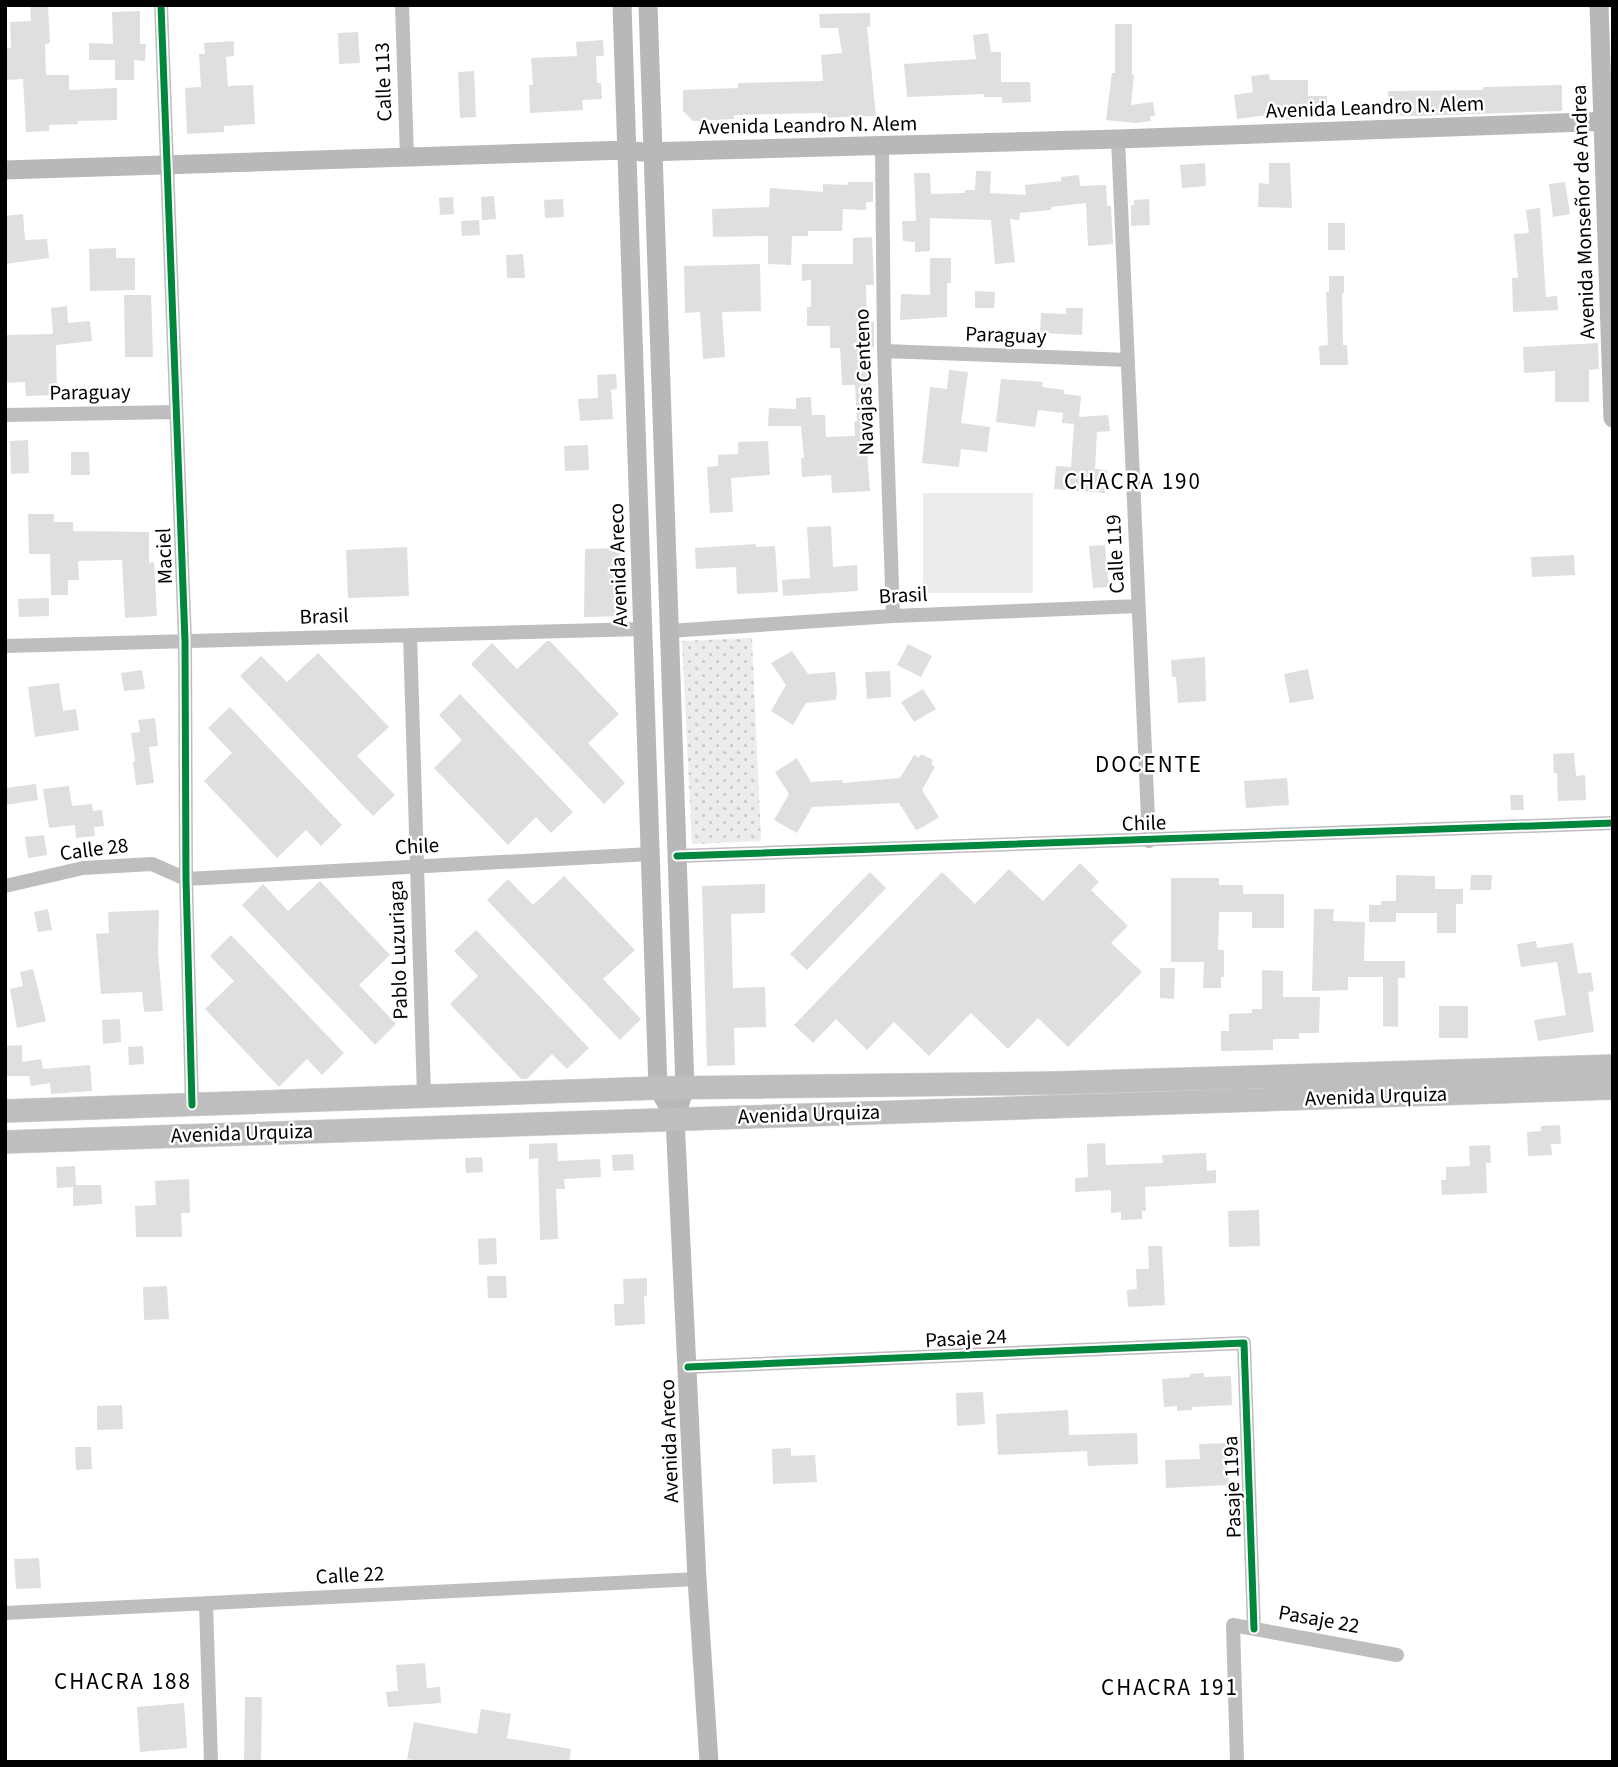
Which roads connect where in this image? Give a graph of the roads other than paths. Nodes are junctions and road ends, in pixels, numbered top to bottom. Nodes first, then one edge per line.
1 (161, 5) edge
2 (402, 5) edge
3 (622, 5) edge
4 (648, 5) edge
5 (1599, 5) edge
6 (1608, 121) edge
7 (1118, 139) junction
8 (882, 147) junction
9 (627, 150) junction
10 (653, 152) junction
11 (407, 158) junction
12 (166, 165) junction
13 (5, 170) edge
14 (884, 351) junction
15 (1128, 360) junction
16 (176, 412) junction
17 (5, 415) edge
18 (1613, 418) edge
19 (1138, 606) junction
20 (893, 616) junction
21 (643, 629) junction
22 (669, 631) junction
23 (410, 635) junction
24 (185, 641) junction
25 (5, 646) edge
26 (1613, 823) edge
27 (1149, 841) junction
28 (651, 854) junction
29 (677, 856) junction
30 (417, 867) junction
31 (186, 879) junction
32 (5, 886) edge
33 (1613, 1066) edge
34 (658, 1088) junction
35 (685, 1088) junction
36 (1613, 1088) edge
37 (424, 1096) junction
38 (192, 1105) junction
39 (5, 1111) edge
40 (675, 1118) junction
41 (5, 1142) edge
42 (1244, 1343) joint
43 (688, 1367) junction
44 (697, 1578) junction
45 (206, 1603) junction
46 (5, 1613) edge
47 (1254, 1629) junction
48 (1397, 1655) dead end
49 (211, 1762) edge
50 (709, 1762) edge
51 (1237, 1762) edge

1 - 12 street, Maciel
2 - 11 street, Calle 113
3 - 9 main road, Avenida Areco
4 - 10 main road, Avenida Areco
5 - 6 main road, Avenida Monseñor de Andrea
6 - 7 main road, Avenida Leandro N. Alem
6 - 18 main road, Avenida Monseñor de Andrea
7 - 8 main road, Avenida Leandro N. Alem
7 - 15 street, Calle 119
8 - 10 main road, Avenida Leandro N. Alem
8 - 14 street, Navajas Centeno
9 - 10 main road, Avenida Leandro N. Alem
9 - 11 main road, Avenida Leandro N. Alem
9 - 21 main road, Avenida Areco
10 - 22 main road, Avenida Areco
11 - 12 main road, Avenida Leandro N. Alem
12 - 13 main road, Avenida Leandro N. Alem
12 - 16 street, Maciel
14 - 15 street, Paraguay
14 - 20 street, Navajas Centeno
15 - 19 street, Calle 119
16 - 17 street, Paraguay
16 - 24 street, Maciel
19 - 20 street, Brasil
19 - 27 street, Calle 119
20 - 22 street, Brasil
21 - 23 street, Brasil
21 - 28 main road, Avenida Areco
22 - 29 main road, Avenida Areco
23 - 24 street, Brasil
23 - 30 street, Pablo Luzuriaga
24 - 25 street, Brasil
24 - 31 street, Maciel
26 - 27 street, Chile
27 - 29 street, Chile
28 - 30 street, Chile
28 - 34 main road, Avenida Areco
29 - 35 main road, Avenida Areco
30 - 31 street, Chile
30 - 37 street, Pablo Luzuriaga
31 - 32 street, Calle 28
31 - 38 street, Maciel
33 - 35 main road, Avenida Urquiza
34 - 35 main road, Avenida Urquiza
34 - 37 main road, Avenida Urquiza
34 - 40 main road, Avenida Areco
35 - 40 main road, Avenida Areco
36 - 40 main road, Avenida Urquiza
37 - 38 main road, Avenida Urquiza
38 - 39 main road, Avenida Urquiza
40 - 41 main road, Avenida Urquiza
40 - 43 main road, Avenida Areco
42 - 43 street, Pasaje 24
42 - 47 street, Pasaje 119a
43 - 44 main road, Avenida Areco
44 - 45 street, Calle 22
44 - 50 main road, Avenida Areco
45 - 46 street, Calle 22
45 - 49 street
47 - 48 street, Pasaje 22
47 - 51 street, Pasaje 22

